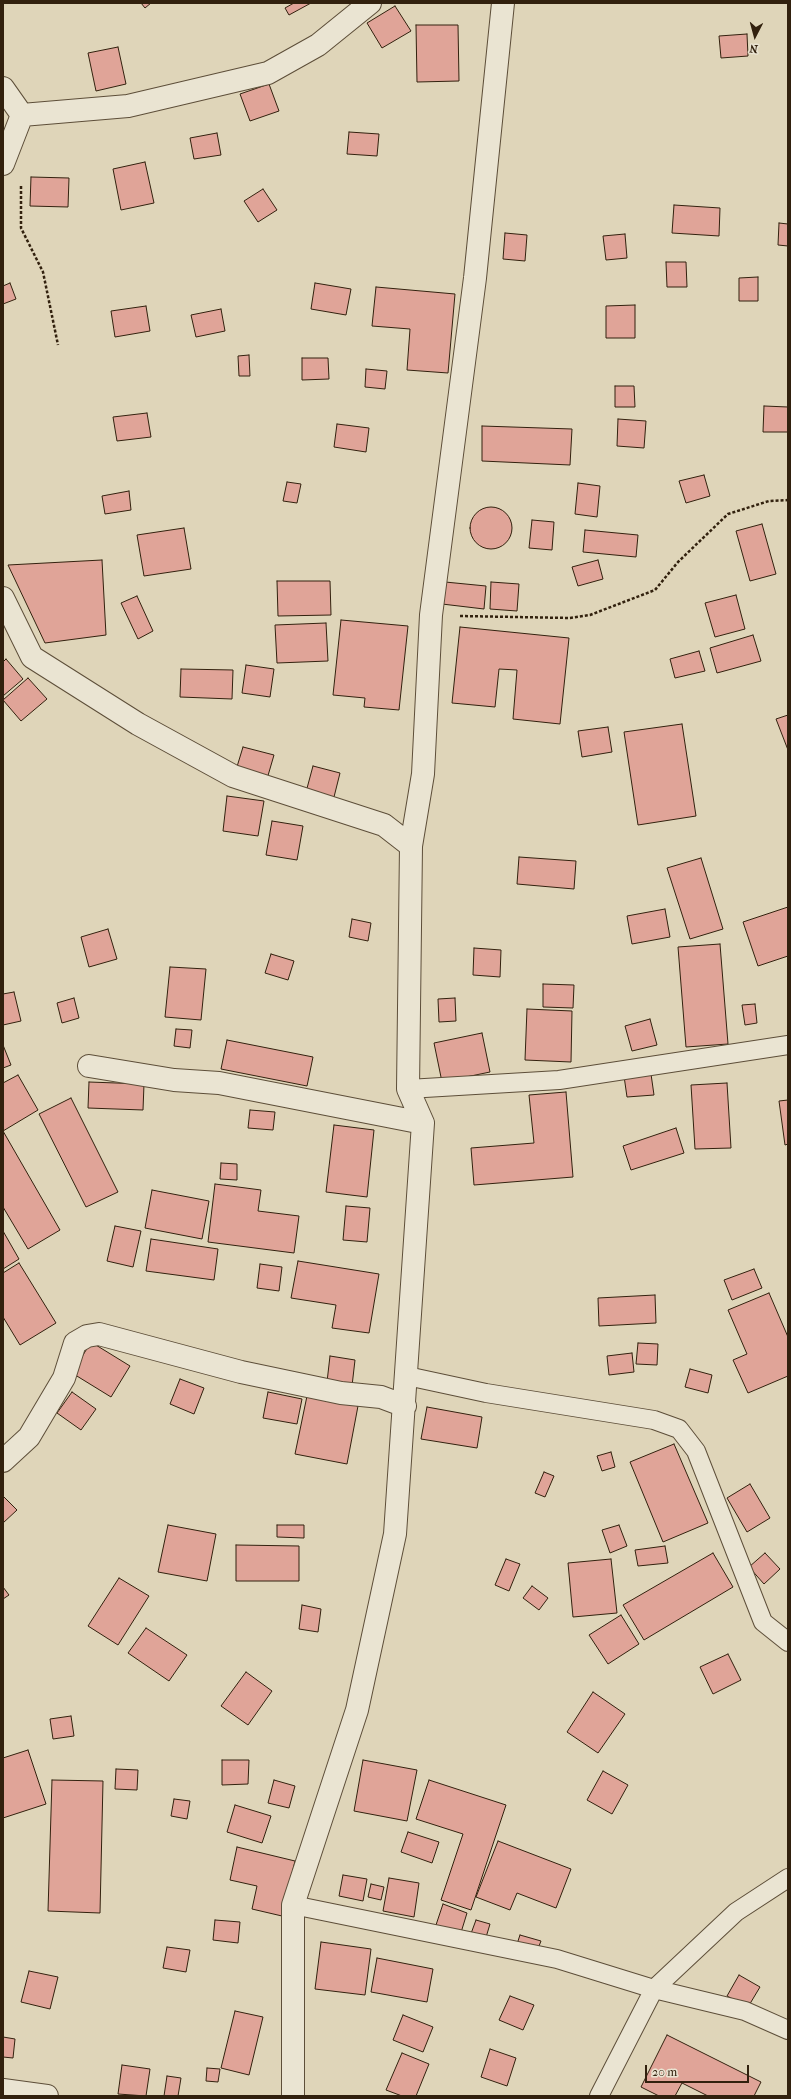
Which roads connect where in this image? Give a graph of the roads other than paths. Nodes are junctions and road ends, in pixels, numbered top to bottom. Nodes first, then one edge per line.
1 (370, 3) edge
2 (499, 5) edge
3 (3, 88) edge
4 (22, 115) junction
5 (3, 164) edge
6 (3, 598) edge
7 (411, 846) junction
8 (788, 1045) edge
9 (89, 1066) dead end
10 (408, 1089) junction
11 (423, 1123) junction
12 (407, 1376) junction
13 (405, 1406) junction
14 (3, 1461) edge
15 (788, 1642) edge
16 (788, 1878) edge
17 (293, 1906) junction
18 (654, 1989) junction
19 (788, 2030) edge
20 (3, 2090) edge
21 (47, 2096) edge
22 (293, 2096) edge
23 (599, 2096) edge

1 - 4 street
2 - 7 street
3 - 4 street
4 - 5 street
6 - 7 street
7 - 10 street
8 - 10 lane
9 - 11 street
10 - 11 street
11 - 12 street
12 - 13 street
12 - 15 lane
13 - 14 street
13 - 17 street
16 - 18 lane
17 - 18 lane
17 - 22 street
18 - 19 lane
18 - 23 lane
20 - 21 street

